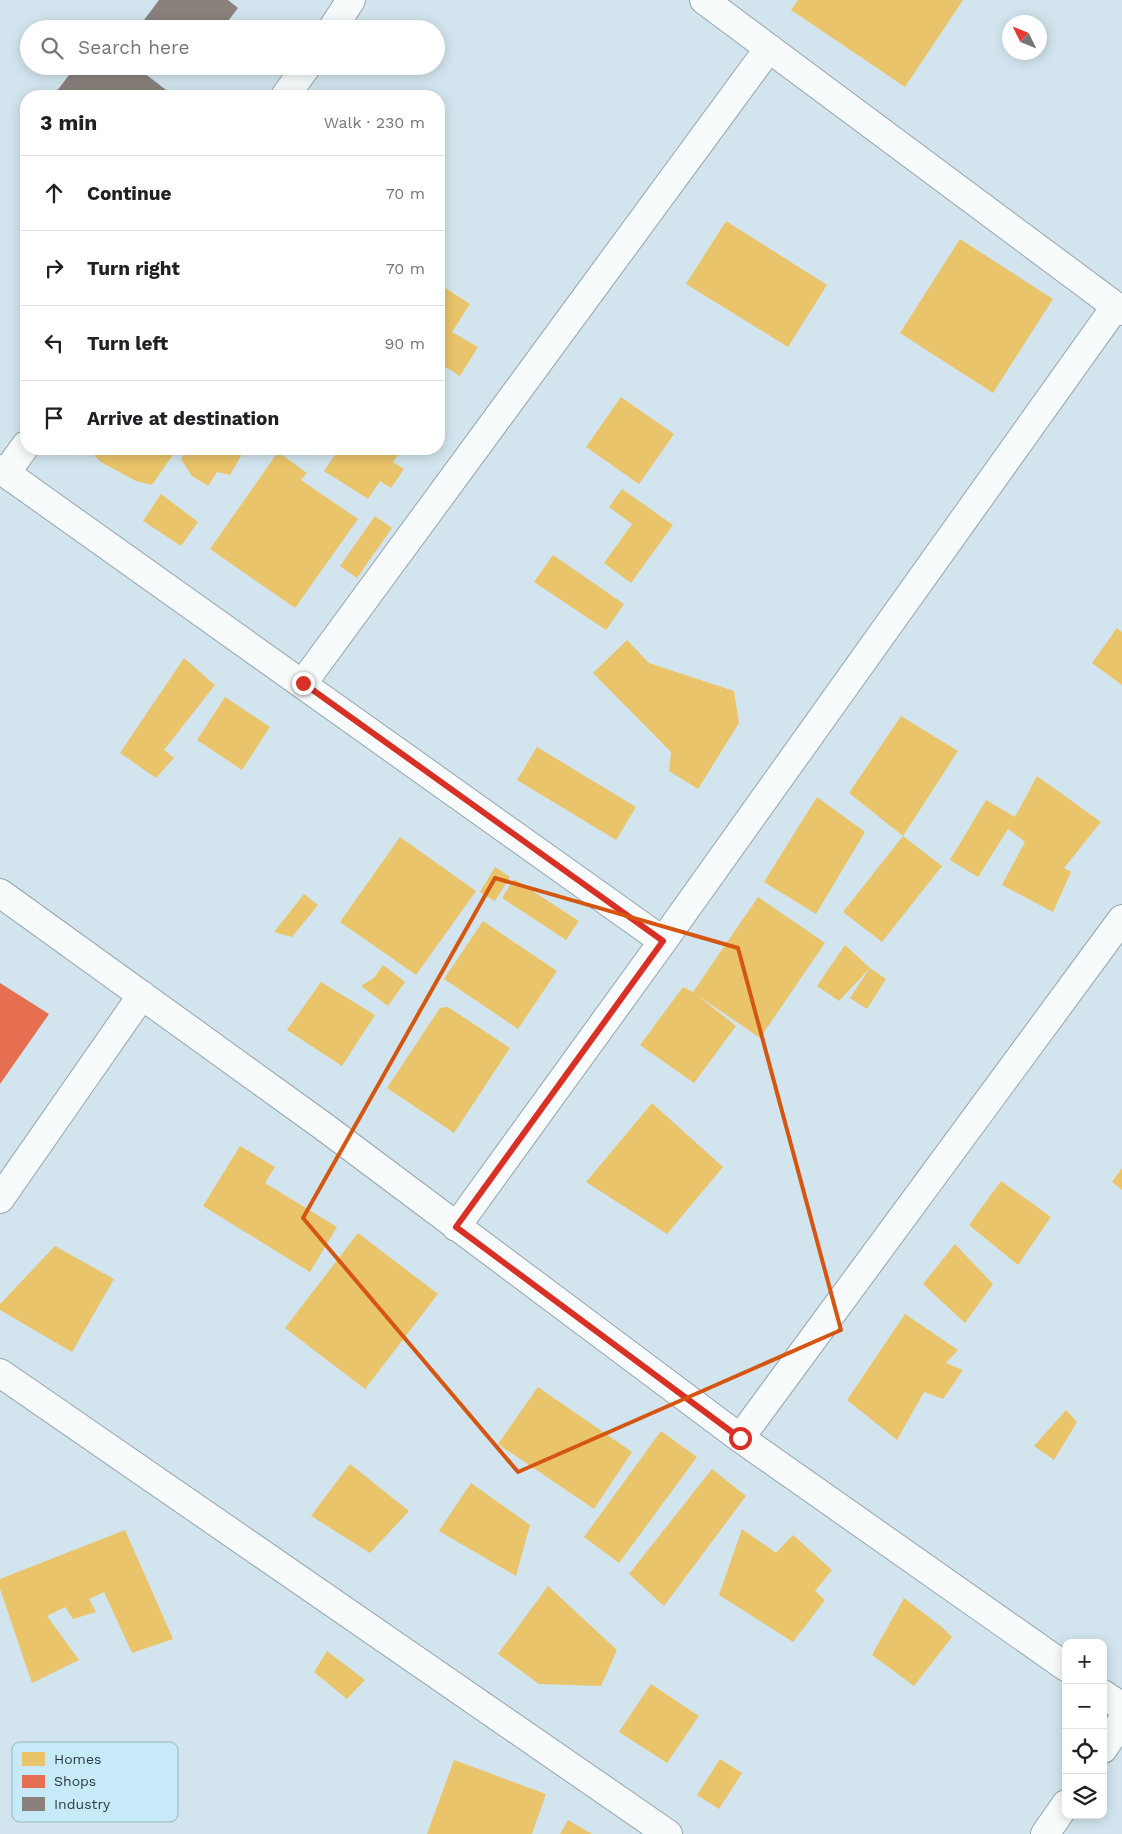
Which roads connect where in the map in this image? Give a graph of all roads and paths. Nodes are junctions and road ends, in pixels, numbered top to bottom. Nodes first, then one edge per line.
1 (351, 0) edge
2 (704, 0) edge
3 (338, 20) edge
4 (769, 48) junction
5 (300, 75) edge
6 (289, 90) edge
7 (1119, 308) edge
8 (20, 452) edge
9 (3, 471) edge
10 (303, 683) junction
11 (0, 893) edge
12 (1122, 919) edge
13 (663, 941) junction
14 (142, 995) junction
15 (0, 1199) edge
16 (456, 1227) junction
17 (0, 1373) edge
18 (740, 1438) junction
19 (1062, 1664) edge
20 (1107, 1697) edge
21 (1122, 1707) edge
22 (1122, 1721) edge
23 (1107, 1743) edge
24 (1062, 1810) edge
25 (668, 1834) edge
26 (1046, 1834) edge

1 - 3 street
2 - 4 street
4 - 7 street
4 - 10 street
5 - 6 street
7 - 13 street
8 - 9 street
9 - 10 street
10 - 13 street
11 - 14 street
12 - 18 street
13 - 16 street
14 - 15 street
14 - 16 street
16 - 18 street
17 - 25 street
18 - 19 street
20 - 21 street
22 - 23 street
24 - 26 street

